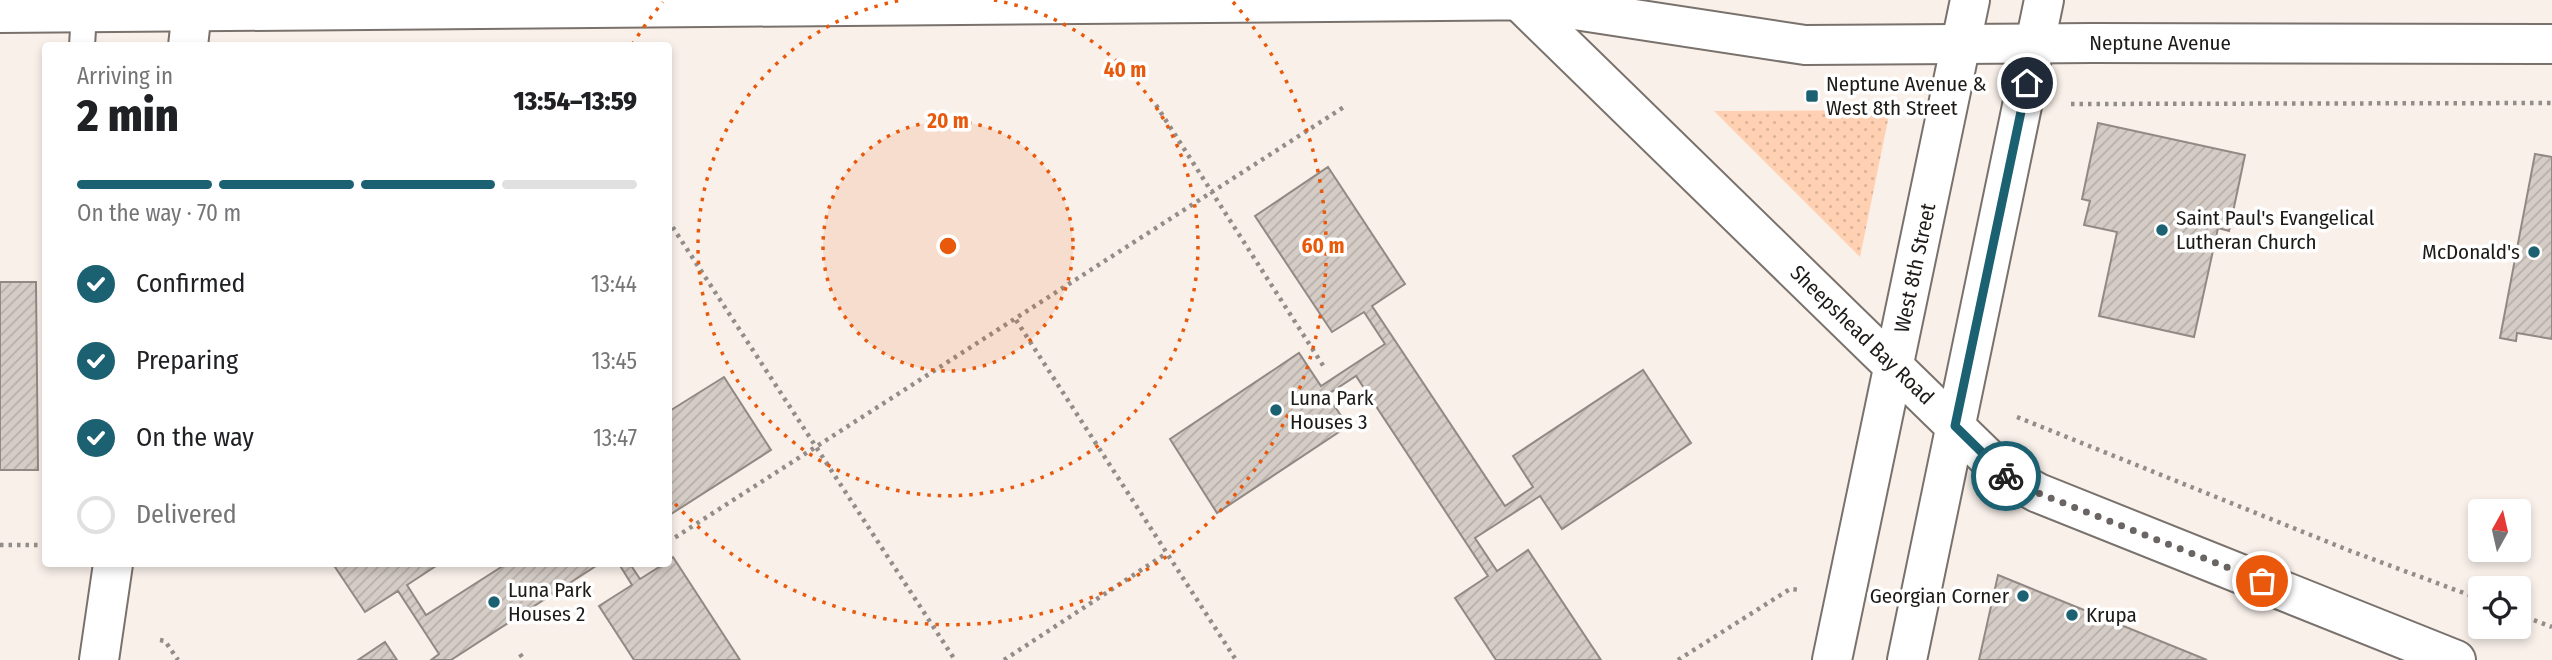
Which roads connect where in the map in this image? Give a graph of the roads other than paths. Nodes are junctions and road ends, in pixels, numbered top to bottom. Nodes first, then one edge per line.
1 (1970, 0) edge
2 (2044, 0) edge
3 (1538, 1) edge
4 (0, 13) edge
5 (190, 28) edge
6 (83, 29) edge
7 (1961, 43) junction
8 (2035, 43) junction
9 (2552, 44) edge
10 (1894, 365) junction
11 (1955, 426) junction
12 (114, 567) edge
13 (99, 660) edge
14 (1832, 660) edge
15 (1907, 660) edge
16 (2456, 660) edge

1 - 7 street, West 8th Street
2 - 8 street
3 - 5 street, Neptune Avenue
3 - 7 street, Neptune Avenue
3 - 10 street, Sheepshead Bay Road
4 - 6 street, Neptune Avenue
5 - 6 street, Neptune Avenue
7 - 8 street, Neptune Avenue
7 - 10 street, West 8th Street
8 - 9 street, Neptune Avenue
8 - 11 street
10 - 11 street, Sheepshead Bay Road
10 - 14 street, West 8th Street
11 - 15 street
11 - 16 street, Sheepshead Bay Road
12 - 13 street

